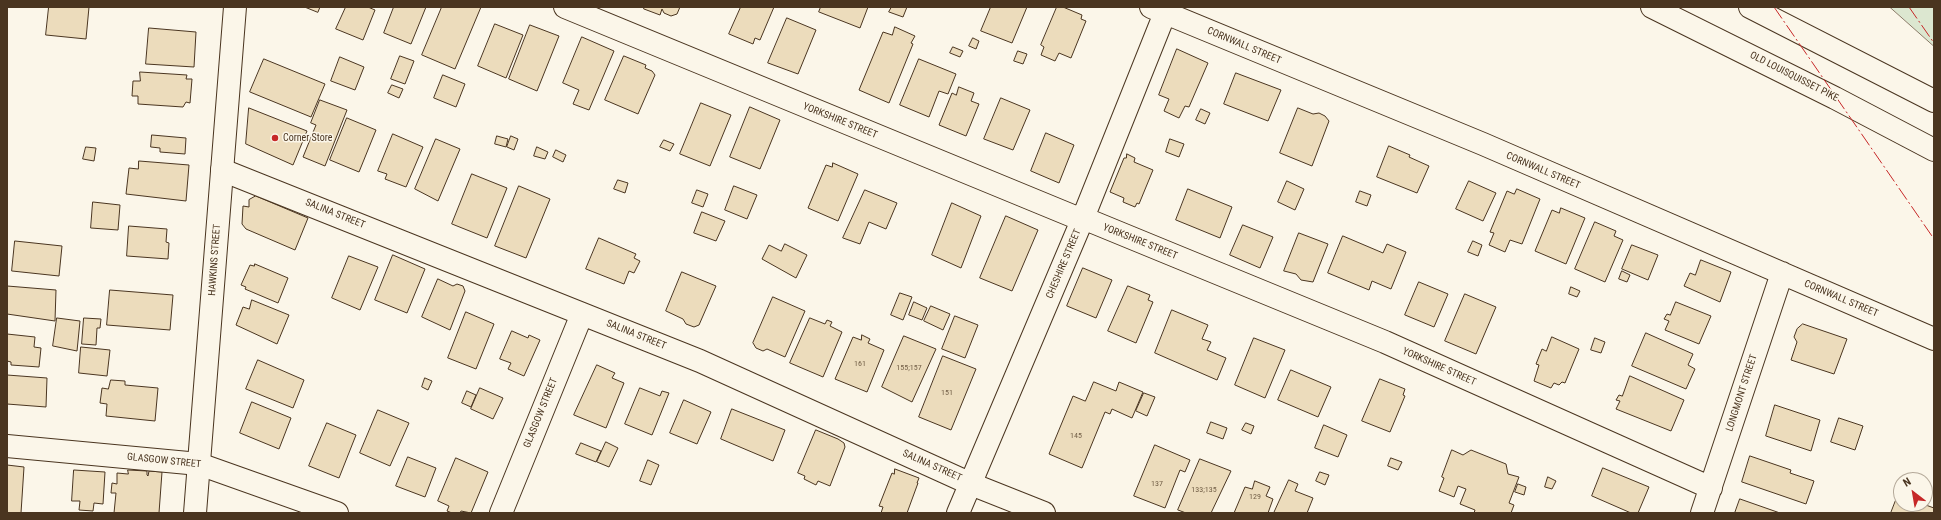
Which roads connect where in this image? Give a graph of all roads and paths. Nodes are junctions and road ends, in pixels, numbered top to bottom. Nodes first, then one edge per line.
1 (235, 7) edge
2 (565, 7) edge
3 (1652, 7) edge
4 (1750, 7) edge
5 (1158, 10) edge
6 (1934, 101) edge
7 (1934, 150) edge
8 (222, 170) junction
9 (1083, 218) junction
10 (1782, 273) junction
11 (582, 314) junction
12 (1934, 339) edge
13 (7, 446) edge
14 (199, 464) junction
15 (971, 484) junction
16 (1711, 488) junction
17 (195, 513) edge
18 (337, 513) edge
19 (501, 513) edge
20 (958, 513) edge
21 (1044, 513) edge
22 (1702, 513) edge

1 - 8 main road, HAWKINS STREET
2 - 9 main road, YORKSHIRE STREET
3 - 7 main road, OLD LOUISQUISSET PIKE
4 - 6 main road
5 - 9 main road, CHESHIRE STREET
5 - 10 main road, CORNWALL STREET
8 - 11 main road, SALINA STREET
8 - 14 main road, HAWKINS STREET
9 - 15 main road, CHESHIRE STREET
9 - 16 main road, YORKSHIRE STREET
10 - 12 main road, CORNWALL STREET
10 - 16 main road, LONGMONT STREET
11 - 15 main road, SALINA STREET
11 - 19 main road, GLASGOW STREET
13 - 14 main road, GLASGOW STREET
14 - 17 main road, HAWKINS STREET
14 - 18 main road, GLASGOW STREET
15 - 20 main road, CHESHIRE STREET
15 - 21 main road, SALINA STREET
16 - 22 main road, LONGMONT STREET

